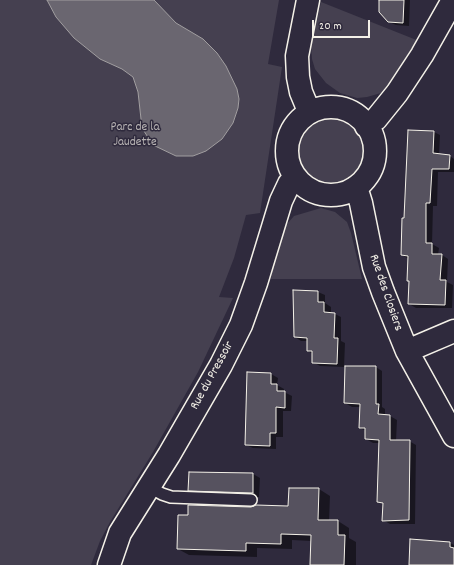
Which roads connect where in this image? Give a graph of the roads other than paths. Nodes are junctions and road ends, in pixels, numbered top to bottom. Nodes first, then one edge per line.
1 (308, 0) edge
2 (453, 0) edge
3 (311, 112) junction
4 (366, 126) junction
5 (295, 177) junction
6 (356, 187) junction
7 (454, 331) edge
8 (407, 351) junction
9 (454, 436) edge
10 (149, 487) junction
11 (251, 500) dead end
12 (109, 565) edge

1 - 3 street
2 - 4 street
3 - 4 street
3 - 5 street
4 - 6 street
5 - 6 street
5 - 10 street, Rue du Pressoir
6 - 8 street, Rue des Closiers
7 - 8 street
8 - 9 street, Rue des Closiers
10 - 11 lane
10 - 12 street, Rue du Pressoir

